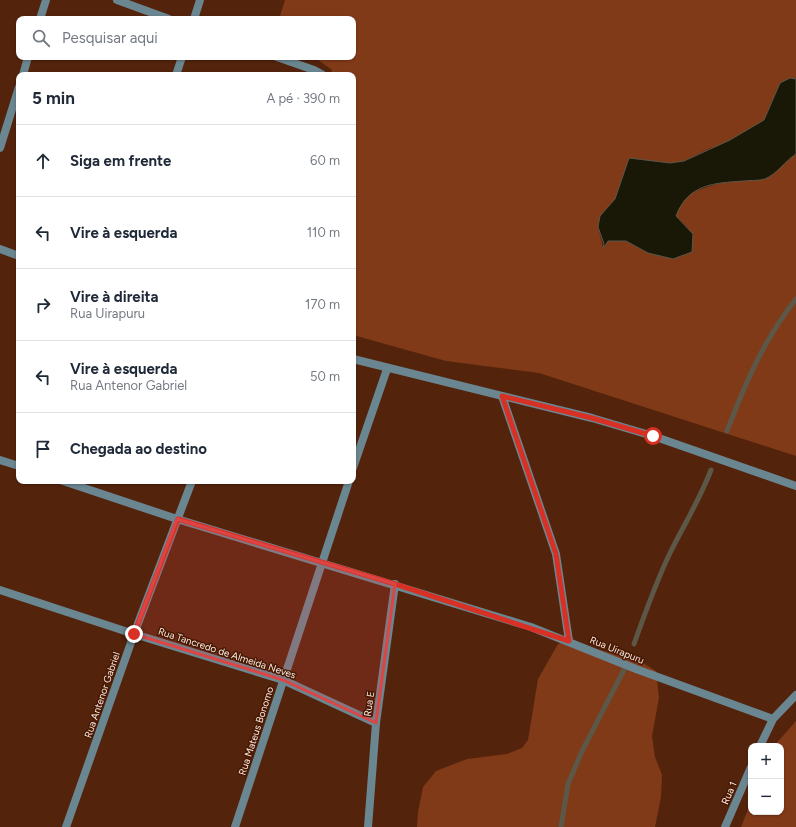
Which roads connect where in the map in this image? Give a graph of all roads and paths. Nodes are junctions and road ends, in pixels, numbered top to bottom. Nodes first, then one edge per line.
1 (46, 0) edge
2 (117, 0) edge
3 (200, 0) edge
4 (41, 16) edge
5 (161, 16) edge
6 (195, 16) edge
7 (27, 60) edge
8 (181, 60) edge
9 (286, 60) edge
10 (24, 72) edge
11 (177, 72) edge
12 (318, 72) edge
13 (16, 97) edge
14 (0, 148) edge
15 (0, 249) edge
16 (16, 255) edge
17 (356, 360) edge
18 (387, 369) junction
19 (502, 396) junction
20 (356, 459) edge
21 (0, 460) edge
22 (16, 465) edge
23 (72, 484) edge
24 (191, 484) edge
25 (348, 484) edge
26 (796, 486) edge
27 (178, 519) junction
28 (321, 562) junction
29 (395, 584) junction
30 (0, 590) edge
31 (134, 634) junction
32 (569, 641) junction
33 (283, 680) junction
34 (796, 695) edge
35 (773, 718) junction
36 (376, 723) junction
37 (761, 743) edge
38 (748, 774) edge
39 (66, 827) edge
40 (235, 827) edge
41 (368, 827) edge
42 (725, 827) edge

1 - 4 street
2 - 5 street
3 - 6 street
7 - 10 street
8 - 11 street
9 - 12 street
13 - 14 street
15 - 16 street
17 - 18 street
18 - 19 street
18 - 20 street
19 - 26 street
19 - 32 street
21 - 22 street
23 - 27 street, Rua Uirapuru
24 - 27 street, Rua Antenor Gabriel
25 - 28 street, Rua Mateus Bonomo
27 - 28 street, Rua Uirapuru
27 - 31 street, Rua Antenor Gabriel
28 - 29 street, Rua Uirapuru
28 - 33 street, Rua Mateus Bonomo
29 - 32 street, Rua Uirapuru
29 - 36 street, Rua E
30 - 31 street, Rua Tancredo de Almeida Neves
31 - 33 street, Rua Tancredo de Almeida Neves
31 - 39 street, Rua Antenor Gabriel
32 - 35 street, Rua Uirapuru
33 - 36 street, Rua Tancredo de Almeida Neves
33 - 40 street, Rua Mateus Bonomo
34 - 35 street
35 - 37 street
36 - 41 street, Rua E
38 - 42 street, Rua 1

